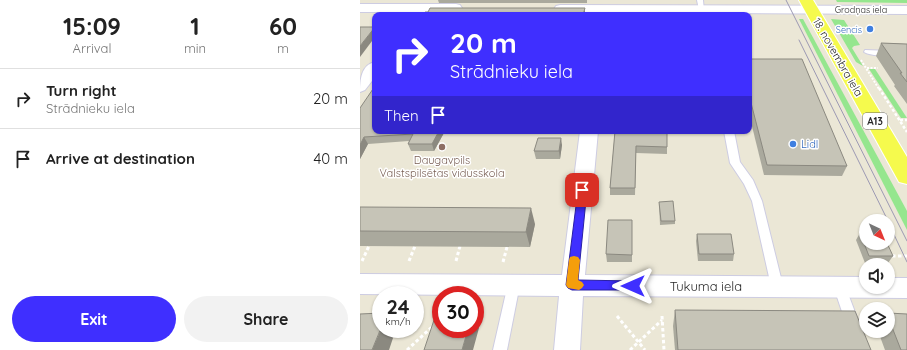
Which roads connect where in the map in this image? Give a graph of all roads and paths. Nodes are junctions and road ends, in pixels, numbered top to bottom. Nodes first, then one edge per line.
1 (808, 5) edge
2 (360, 8) edge
3 (415, 8) edge
4 (470, 8) edge
5 (604, 8) edge
6 (548, 9) edge
7 (703, 9) edge
8 (907, 10) edge
9 (868, 52) dead end
10 (896, 53) edge
11 (858, 54) dead end
12 (866, 68) junction
13 (878, 68) dead end
14 (372, 70) edge
15 (360, 87) edge
16 (899, 120) junction
17 (907, 120) edge
18 (907, 132) edge
19 (589, 134) edge
20 (729, 134) edge
21 (907, 176) edge
22 (369, 246) edge
23 (415, 246) edge
24 (460, 246) edge
25 (507, 247) edge
26 (892, 256) edge
27 (907, 256) edge
28 (409, 261) dead end
29 (456, 261) dead end
30 (503, 262) dead end
31 (361, 272) edge
32 (514, 284) junction
33 (572, 285) junction
34 (777, 286) junction
35 (840, 288) junction
36 (907, 288) edge
37 (617, 316) dead end
38 (432, 327) edge
39 (638, 342) junction
40 (407, 350) edge
41 (500, 350) edge
42 (567, 350) edge
43 (630, 350) edge
44 (645, 350) edge
45 (664, 350) edge
46 (862, 350) edge

1 - 7 street, Grodņas iela
1 - 8 street, Grodņas iela
1 - 21 main road, 18. novembra iela / A13
2 - 3 street
3 - 4 street
5 - 6 street, Grodņas iela
5 - 7 street, Grodņas iela
9 - 10 lane
11 - 12 path
12 - 13 path
12 - 16 path
14 - 15 street
16 - 17 path
16 - 18 path
19 - 33 street
20 - 34 lane
22 - 31 path
23 - 28 path
24 - 29 path
25 - 30 path
26 - 27 path
31 - 32 street, Tukuma iela
32 - 33 street, Tukuma iela
32 - 41 lane
33 - 34 street, Tukuma iela
33 - 42 street
34 - 35 street, Tukuma iela
35 - 36 street, Tukuma iela
35 - 46 lane
37 - 39 path
38 - 40 path
39 - 43 path
39 - 44 path
39 - 45 path

